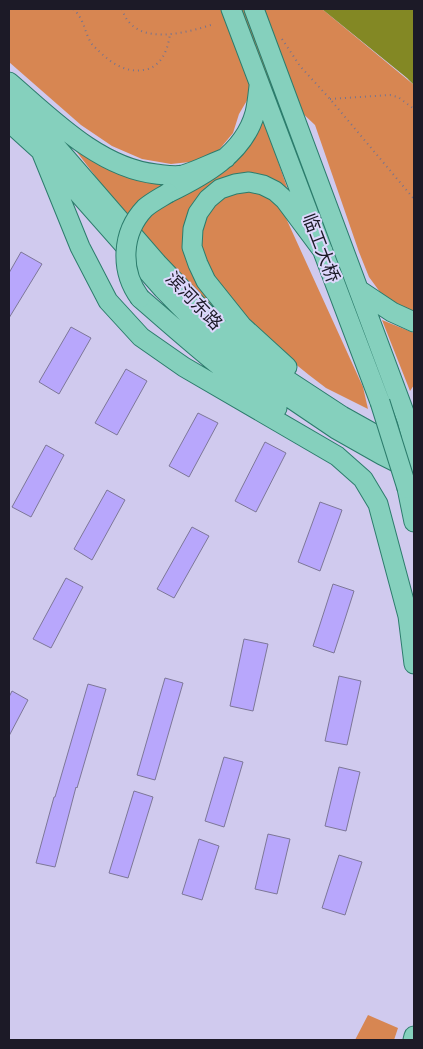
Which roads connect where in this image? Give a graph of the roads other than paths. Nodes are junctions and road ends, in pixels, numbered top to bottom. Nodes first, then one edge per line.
1 (231, 9) edge
2 (254, 9) edge
3 (9, 82) edge
4 (260, 85) junction
5 (9, 104) edge
6 (9, 122) edge
7 (41, 151) junction
8 (226, 158) junction
9 (323, 250) junction
10 (359, 290) junction
11 (414, 322) edge
12 (411, 412) edge
13 (342, 416) junction
14 (414, 446) edge
15 (382, 455) junction
16 (411, 471) edge
17 (414, 522) edge
18 (414, 664) edge
19 (414, 1036) edge
20 (413, 1040) edge

1 - 4 main road, 临工大桥
2 - 10 main road, 临工大桥
3 - 8 main road
4 - 8 main road
4 - 9 main road, 临工大桥
5 - 13 main road, 滨河东路
6 - 7 main road, 滨河东路
7 - 15 main road, 滨河东路
7 - 18 main road
8 - 15 main road, bridge
9 - 13 main road
9 - 16 main road, 临工大桥, bridge
10 - 11 main road
10 - 12 main road, 临工大桥
12 - 14 main road, 临工大桥
13 - 16 main road, 滨河东路
15 - 16 main road, 滨河东路
16 - 17 main road, 临工大桥
19 - 20 main road

